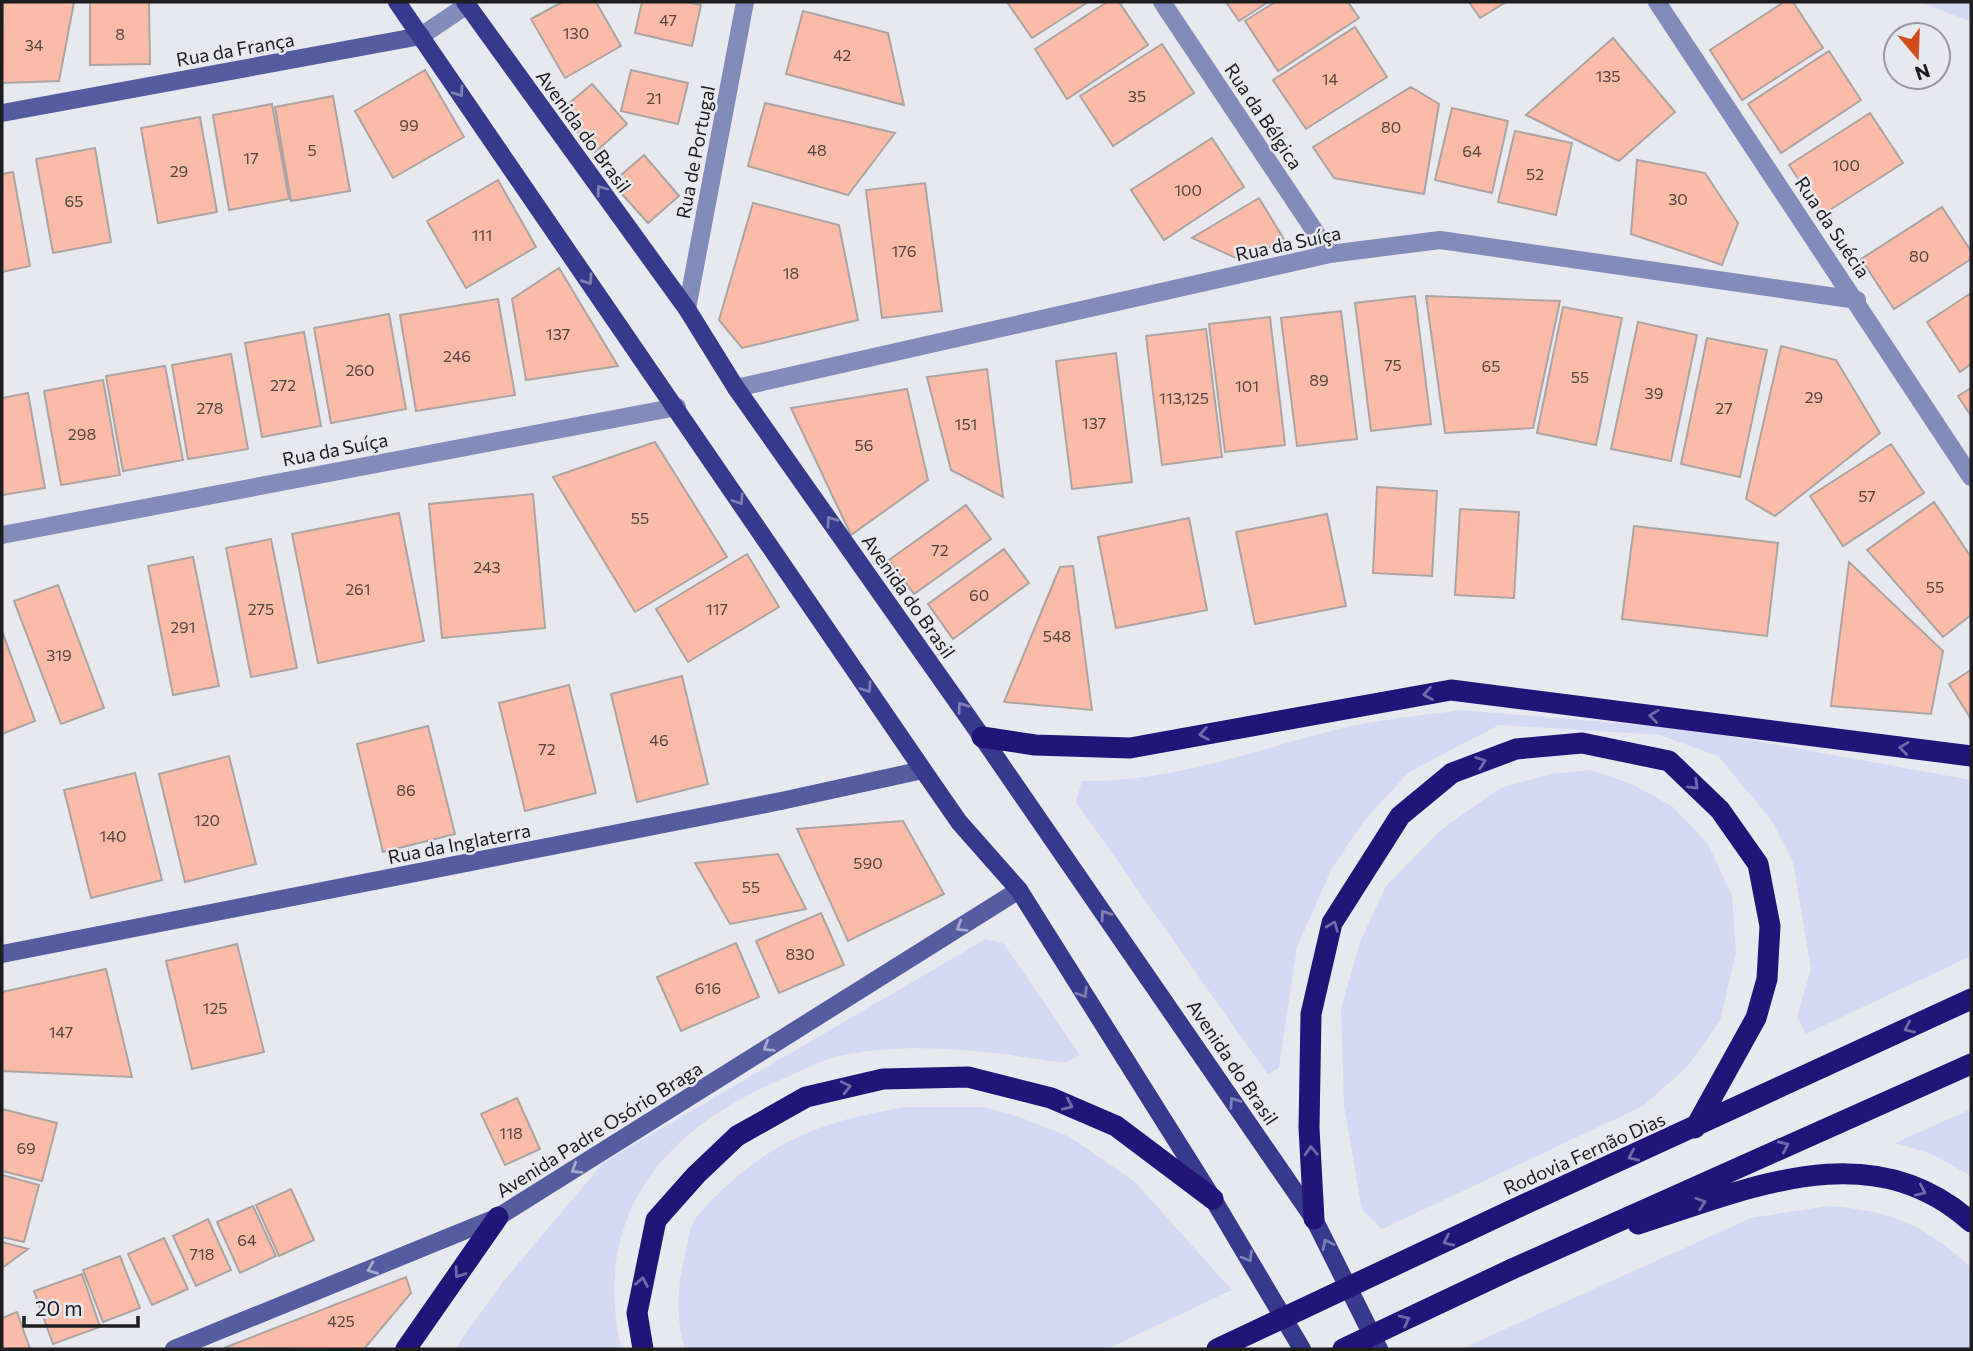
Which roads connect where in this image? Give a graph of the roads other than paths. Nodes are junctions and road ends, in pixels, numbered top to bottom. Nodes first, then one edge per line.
1 (397, 2) edge
2 (745, 2) edge
3 (1162, 2) edge
4 (1657, 2) edge
5 (466, 4) edge
6 (421, 36) junction
7 (2, 113) edge
8 (1330, 254) junction
9 (1857, 300) junction
10 (687, 309) junction
11 (736, 388) junction
12 (677, 407) junction
13 (1971, 477) edge
14 (2, 535) edge
15 (982, 737) junction
16 (1971, 757) edge
17 (923, 770) junction
18 (1019, 890) junction
19 (2, 954) edge
20 (1971, 999) edge
21 (1971, 1064) edge
22 (1695, 1128) junction
23 (1213, 1199) junction
24 (498, 1217) junction
25 (1314, 1219) junction
26 (1971, 1222) edge
27 (1543, 1254) junction
28 (174, 1349) edge
29 (406, 1349) edge
30 (643, 1349) edge
31 (1217, 1349) edge
32 (1302, 1349) edge
33 (1343, 1349) edge
34 (1379, 1349) edge

1 - 6 main road
2 - 10 street, Rua de Portugal
3 - 8 street, Rua da Bélgica
4 - 9 street, Rua da Suécia
5 - 6 street, Rua da França
10 -> 5 main road, Avenida do Brasil
6 - 7 street, Rua da França
6 -> 12 main road
8 - 9 street, Rua da Suíça
8 - 11 street, Rua da Suíça
9 - 13 street, Rua da Suécia
10 - 11 main road, Avenida do Brasil
15 -> 11 main road, Avenida do Brasil
12 - 14 street, Rua da Suíça
12 -> 17 main road
16 -> 15 highway
25 -> 15 main road, Avenida do Brasil
17 - 18 main road
17 - 19 street, Rua da Inglaterra
18 -> 23 main road
18 -> 24 street, Avenida Padre Osório Braga
20 -> 22 highway, Rodovia Fernão Dias
27 -> 21 highway
25 -> 22 highway
22 -> 31 highway, Rodovia Fernão Dias, bridge
30 -> 23 highway
23 -> 32 main road
24 -> 28 street, Avenida Padre Osório Braga
24 -> 29 highway
34 -> 25 main road, Avenida do Brasil
27 -> 26 highway
33 -> 27 highway, bridge

